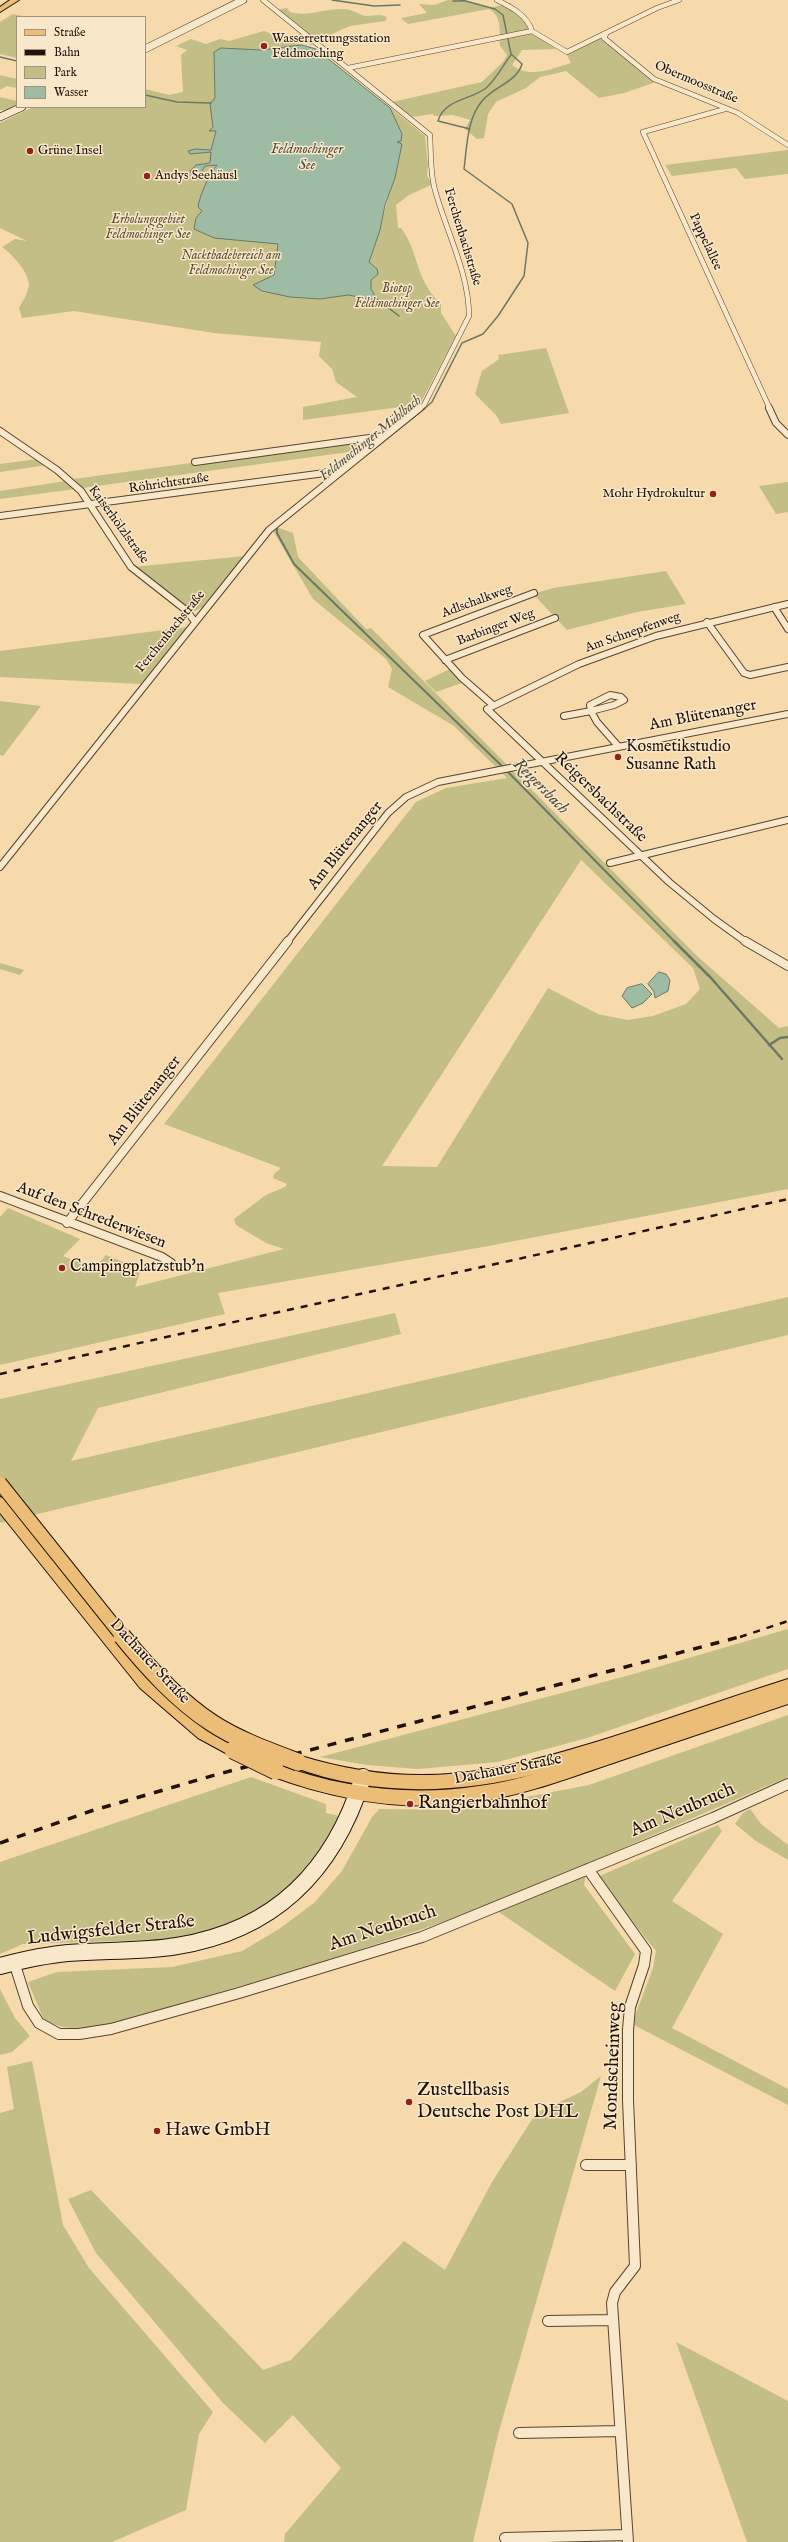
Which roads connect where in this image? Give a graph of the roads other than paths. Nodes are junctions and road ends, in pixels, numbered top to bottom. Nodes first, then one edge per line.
1 (5, 0) edge
2 (15, 0) edge
3 (243, 0) edge
4 (263, 0) edge
5 (497, 0) edge
6 (679, 0) edge
7 (0, 3) edge
8 (0, 10) edge
9 (532, 31) junction
10 (606, 34) junction
11 (146, 48) edge
12 (348, 68) junction
13 (20, 108) edge
14 (725, 109) junction
15 (0, 116) edge
16 (788, 145) edge
17 (0, 430) edge
18 (788, 435) edge
19 (385, 436) junction
20 (195, 462) dead end
21 (342, 471) junction
22 (93, 505) junction
23 (0, 516) edge
24 (534, 593) dead end
25 (788, 604) edge
26 (774, 607) junction
27 (202, 612) junction
28 (189, 613) junction
29 (555, 618) dead end
30 (195, 622) junction
31 (707, 622) junction
32 (788, 629) edge
33 (445, 660) junction
34 (788, 667) edge
35 (493, 705) junction
36 (591, 710) junction
37 (788, 714) edge
38 (564, 716) dead end
39 (618, 746) junction
40 (541, 761) junction
41 (786, 823) edge
42 (640, 856) junction
43 (610, 863) dead end
44 (0, 867) edge
45 (788, 966) edge
46 (0, 1196) edge
47 (67, 1223) junction
48 (171, 1263) dead end
49 (0, 1483) edge
50 (0, 1503) edge
51 (788, 1685) edge
52 (788, 1697) edge
53 (363, 1777) junction
54 (788, 1784) edge
55 (359, 1793) junction
56 (588, 1869) junction
57 (7, 1964) edge
58 (586, 2165) dead end
59 (631, 2165) junction
60 (612, 2320) junction
61 (548, 2321) dead end
62 (620, 2431) junction
63 (519, 2433) dead end
64 (505, 2538) dead end
65 (628, 2538) edge

1 - 7 highway
2 - 8 highway
3 - 11 street
4 - 12 street, Ferchenbachstraße
5 - 9 street
6 - 10 street
9 - 10 street
9 - 12 street
10 - 14 street, Obermoosstraße
12 - 19 street, Ferchenbachstraße
13 - 15 street
14 - 16 street, Obermoosstraße
14 - 18 street, Pappelallee
17 - 22 street, Kaiserhölzlstraße
19 - 20 street
19 - 21 street, Ferchenbachstraße
21 - 22 street, Röhrichtstraße
21 - 27 street, Ferchenbachstraße
22 - 23 street, Röhrichtstraße
22 - 28 street, Kaiserhölzlstraße
24 - 33 street, Adlschalkweg
25 - 26 street, Am Schnepfenweg
26 - 31 street, Am Schnepfenweg
26 - 32 street
27 - 28 street
27 - 30 street, Ferchenbachstraße
28 - 30 street, Kaiserhölzlstraße
29 - 33 street, Barbinger Weg
30 - 44 street, Ferchenbachstraße
31 - 34 street
31 - 35 street, Am Schnepfenweg
33 - 35 street
35 - 40 street, Reigersbachstraße
36 - 36 street
36 - 38 street
36 - 39 street
37 - 39 street, Am Blütenanger
39 - 40 street, Am Blütenanger
40 - 42 street, Reigersbachstraße
40 - 47 street, Am Blütenanger
41 - 42 street
42 - 43 street
42 - 45 street, Reigersbachstraße
46 - 47 street, Auf den Schrederwiesen
47 - 48 street, Auf den Schrederwiesen
49 - 53 main road, Dachauer Straße, bridge
50 - 55 main road, Dachauer Straße, bridge
51 - 53 main road, Dachauer Straße
52 - 55 main road, Dachauer Straße
53 - 55 street, Ludwigsfelder Straße
54 - 56 street, Am Neubruch
55 - 57 street, Ludwigsfelder Straße
56 - 57 street, Am Neubruch
56 - 59 street, Mondscheinweg
58 - 59 street
59 - 60 street, Mondscheinweg
60 - 61 street
60 - 62 street, Mondscheinweg
62 - 63 street
62 - 65 street, Mondscheinweg
64 - 65 street, Mondscheinweg

